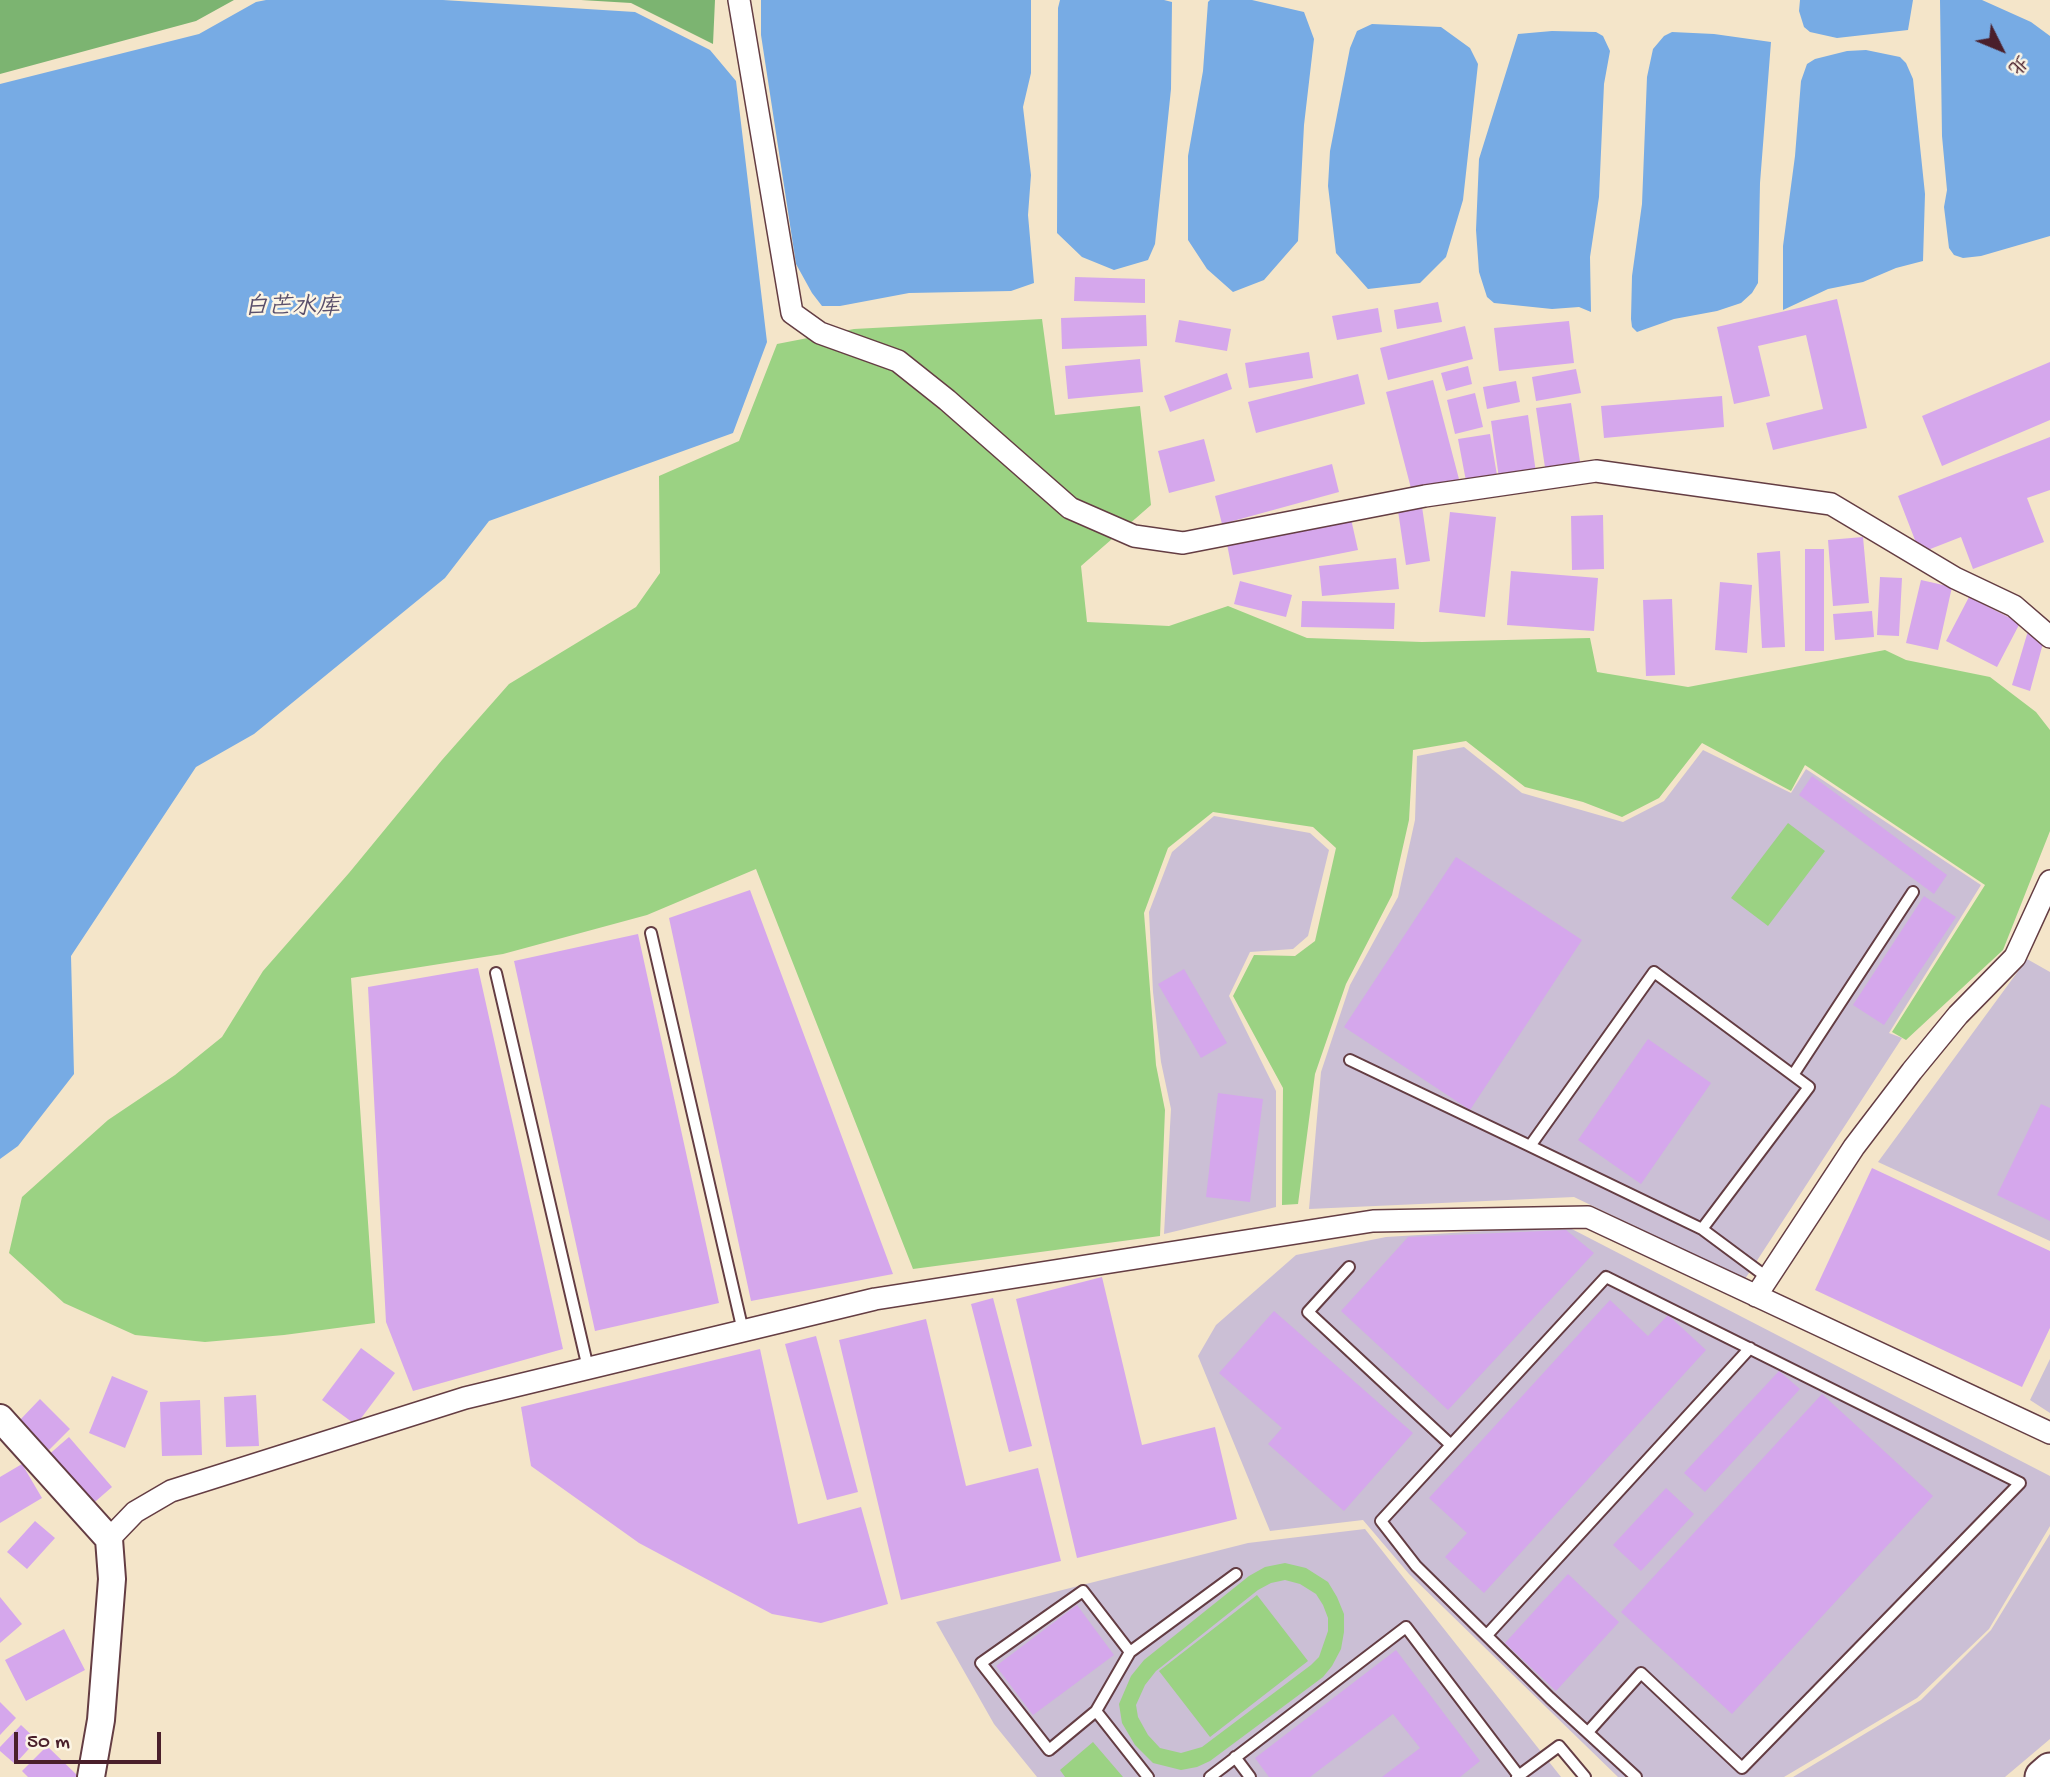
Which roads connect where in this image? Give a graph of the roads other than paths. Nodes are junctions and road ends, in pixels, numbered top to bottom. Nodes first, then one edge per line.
1 (739, 0) edge
2 (2050, 637) edge
3 (2050, 881) edge
4 (1913, 892) dead end
5 (651, 933) dead end
6 (496, 973) dead end
7 (1350, 1060) dead end
8 (1793, 1075) junction
9 (1530, 1146) junction
10 (1702, 1229) junction
11 (1349, 1267) dead end
12 (1762, 1287) junction
13 (743, 1331) junction
14 (1750, 1348) junction
15 (588, 1368) junction
16 (0, 1418) edge
17 (2050, 1433) edge
18 (1451, 1445) junction
19 (109, 1539) junction
20 (1236, 1574) dead end
21 (1487, 1635) junction
22 (1130, 1652) junction
23 (1097, 1711) junction
24 (1588, 1732) junction
25 (1235, 1757) junction
26 (2050, 1770) edge
27 (1518, 1776) edge
28 (91, 1777) edge
29 (1148, 1777) edge
30 (1210, 1777) edge
31 (1250, 1777) edge
32 (1585, 1777) edge
33 (1636, 1777) edge
34 (2042, 1777) edge

1 - 2 street
3 - 12 street
4 - 8 lane
5 - 13 lane
6 - 15 lane
7 - 9 lane
8 - 9 lane
8 - 10 lane
9 - 10 lane
10 - 12 lane
11 - 18 lane
12 - 13 street
12 - 17 street
13 - 15 street
14 - 18 lane
14 - 21 lane
14 - 24 lane
15 - 19 street
16 - 19 street
18 - 21 lane
19 - 28 street
20 - 22 lane
21 - 24 lane
22 - 23 lane
22 - 23 lane
23 - 29 lane
24 - 33 lane
25 - 27 lane
25 - 30 lane
25 - 31 lane
26 - 34 main road
27 - 32 lane

